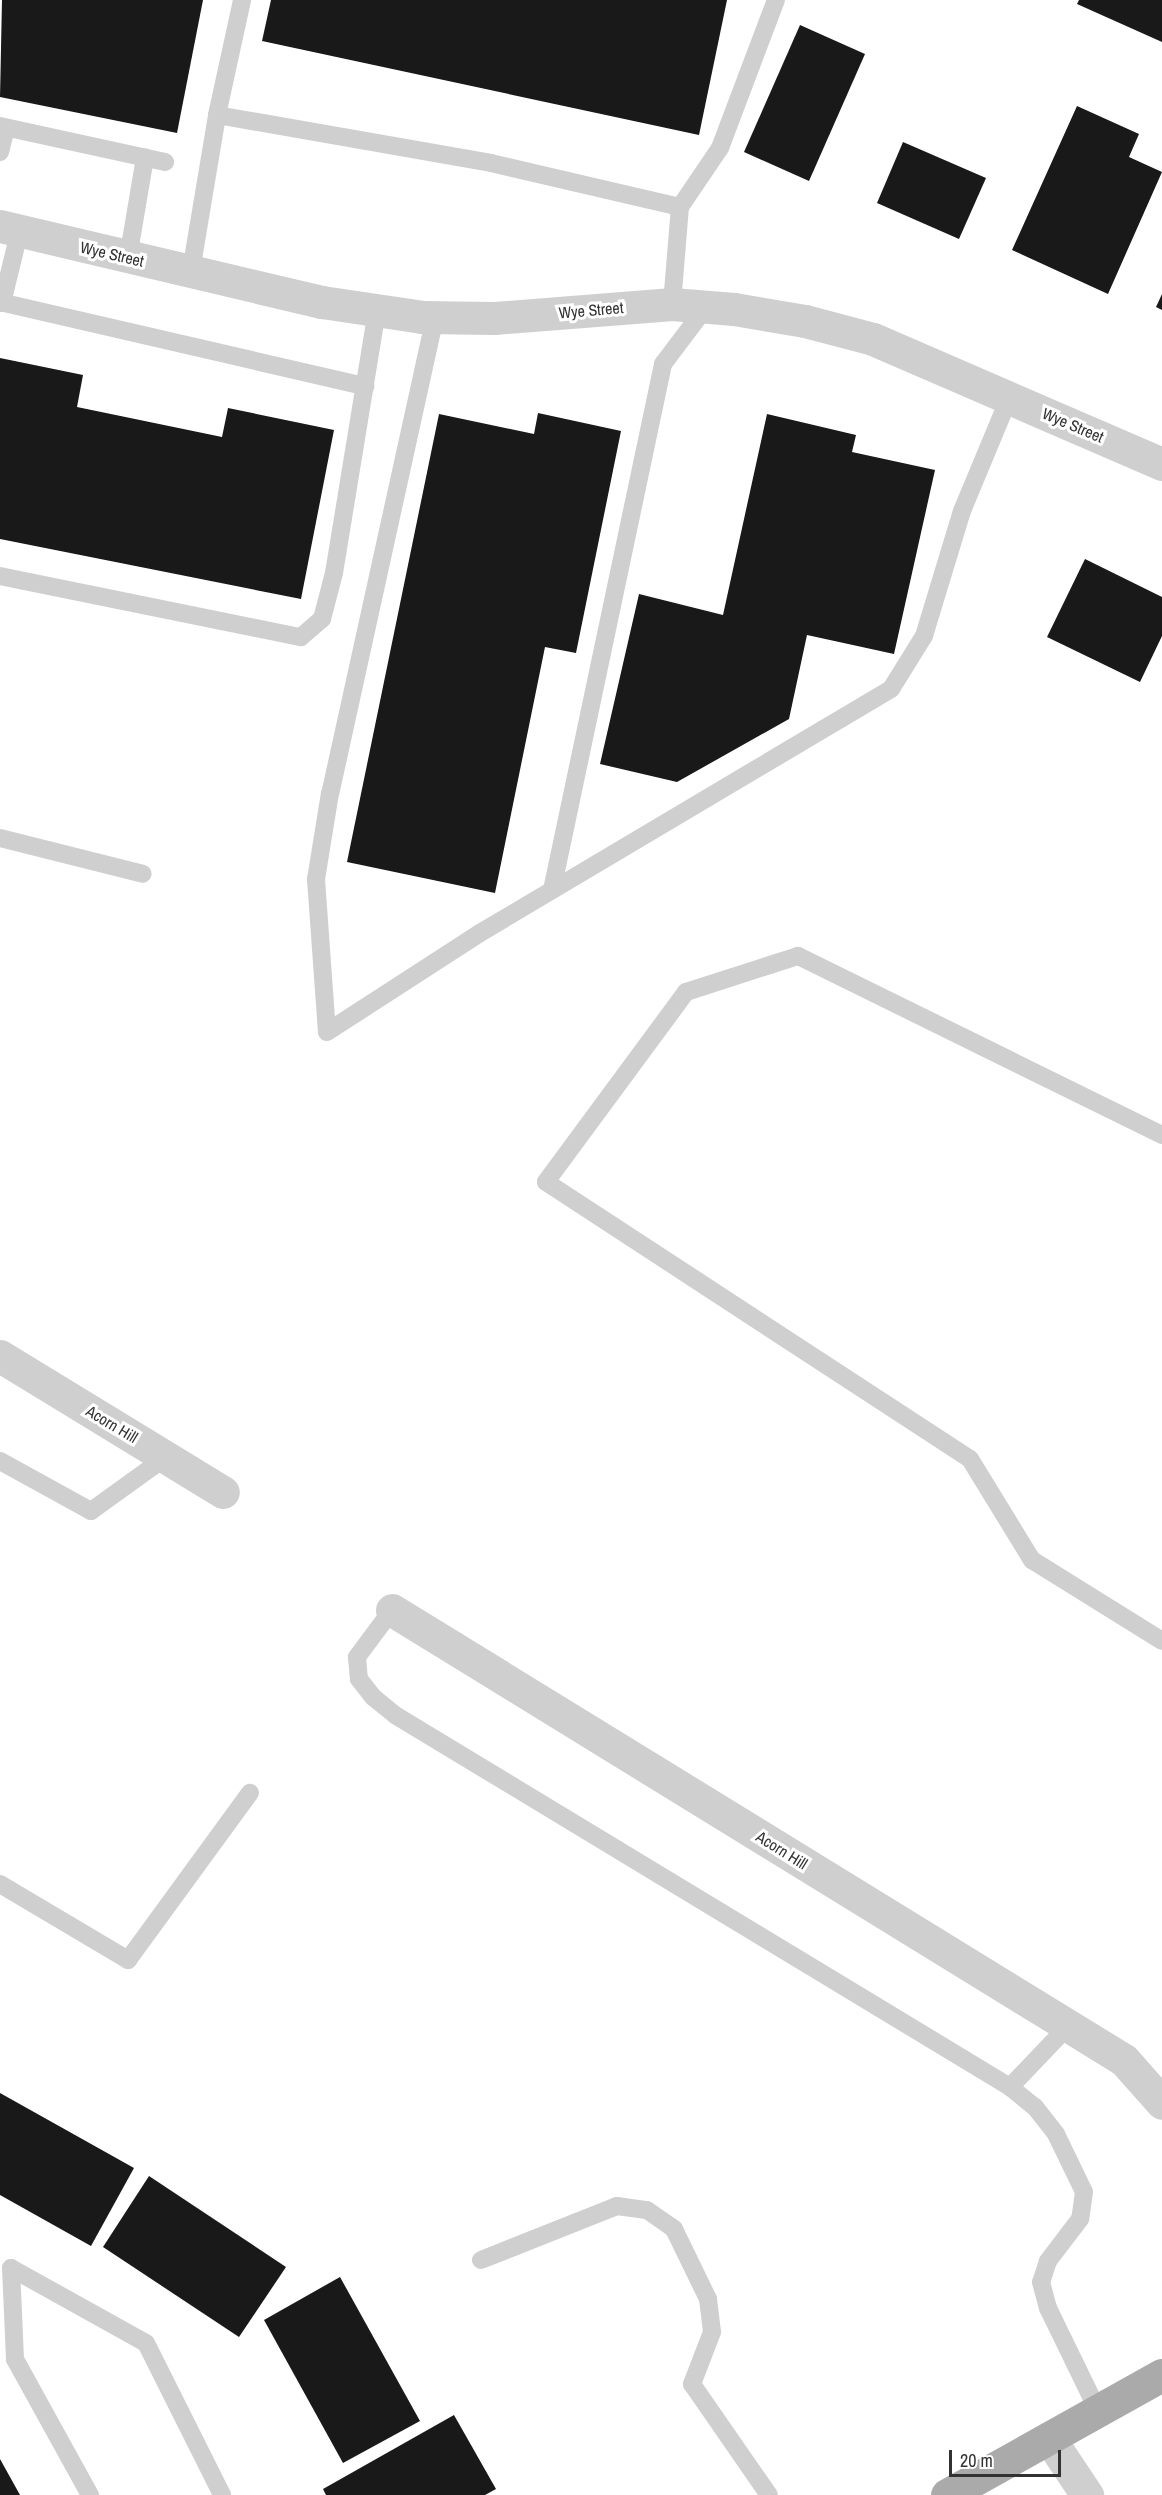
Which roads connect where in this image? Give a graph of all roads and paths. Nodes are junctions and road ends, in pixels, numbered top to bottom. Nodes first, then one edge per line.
1 (242, 0) edge
2 (776, 0) edge
3 (217, 116) junction
4 (3, 127) edge
5 (0, 152) edge
6 (145, 157) junction
7 (165, 162) dead end
8 (680, 207) junction
9 (10, 229) edge
10 (128, 258) junction
11 (191, 271) junction
12 (1, 302) edge
13 (672, 304) junction
14 (706, 307) junction
15 (377, 310) junction
16 (435, 317) junction
17 (365, 386) junction
18 (1009, 398) junction
19 (1162, 464) edge
20 (0, 576) edge
21 (0, 838) edge
22 (143, 874) dead end
23 (552, 890) junction
24 (1162, 1135) edge
25 (0, 1356) edge
26 (166, 1457) junction
27 (0, 1461) edge
28 (223, 1492) dead end
29 (392, 1610) joint
30 (1162, 1641) edge
31 (250, 1793) dead end
32 (0, 1884) edge
33 (1068, 2025) junction
34 (1010, 2087) junction
35 (1162, 2103) edge
36 (481, 2260) dead end
37 (1162, 2375) edge
38 (1098, 2411) junction
39 (1049, 2438) junction
40 (90, 2495) edge
41 (222, 2495) edge
42 (769, 2495) edge
43 (947, 2495) edge
44 (1086, 2495) edge

1 - 3 lane
2 - 8 lane
3 - 8 lane
3 - 11 lane
4 - 5 lane
4 - 6 lane
6 - 7 lane
6 - 10 lane
8 - 13 lane
9 - 10 street, Wye Street
9 - 12 lane
10 - 11 street, Wye Street
11 - 15 street, Wye Street
12 - 17 lane
13 - 14 street, Wye Street
13 - 16 street, Wye Street
14 - 18 street, Wye Street
14 - 23 lane
15 - 16 street, Wye Street
15 - 17 lane
16 - 23 lane
17 - 20 lane
18 - 19 street, Wye Street
18 - 23 lane
21 - 22 lane
24 - 30 lane
25 - 26 street, Acorn Hill
26 - 27 lane
26 - 28 street, Acorn Hill
29 - 33 street, Acorn Hill
29 - 34 lane
31 - 32 lane
33 - 34 lane
33 - 35 street, Acorn Hill
34 - 38 lane
36 - 42 lane
37 - 38 main road
38 - 39 main road
39 - 43 main road
39 - 44 street
40 - 41 lane

